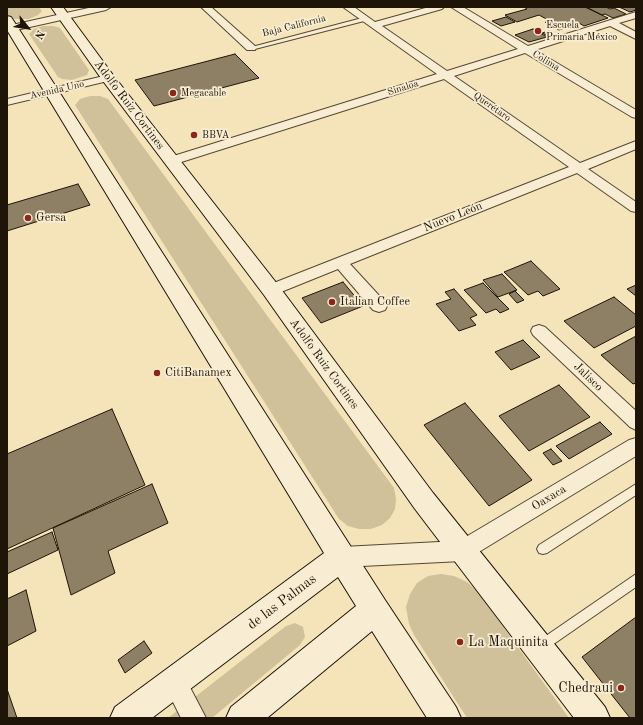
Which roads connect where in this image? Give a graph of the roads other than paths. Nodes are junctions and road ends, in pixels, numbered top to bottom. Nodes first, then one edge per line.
1 (106, 7) edge
2 (206, 7) edge
3 (348, 7) edge
4 (439, 7) edge
5 (456, 7) edge
6 (60, 12) edge
7 (636, 15) edge
8 (370, 22) junction
9 (611, 23) junction
10 (9, 24) edge
11 (636, 36) edge
12 (250, 48) joint
13 (526, 49) junction
14 (445, 75) junction
15 (108, 78) junction
16 (50, 91) junction
17 (7, 102) edge
18 (636, 115) edge
19 (636, 145) edge
20 (171, 161) junction
21 (579, 168) junction
22 (636, 208) edge
23 (340, 262) junction
24 (271, 290) junction
25 (379, 306) dead end
26 (539, 330) dead end
27 (636, 422) edge
28 (636, 446) edge
29 (636, 489) edge
30 (543, 549) dead end
31 (462, 551) junction
32 (342, 557) junction
33 (636, 580) edge
34 (375, 610) junction
35 (538, 648) junction
36 (175, 682) junction
37 (126, 718) edge
38 (194, 718) edge
39 (242, 718) edge
40 (445, 718) edge
41 (594, 718) edge

1 - 6 street
2 - 12 street
3 - 8 street, Querétaro
4 - 8 street, Baja California
5 - 13 street, Colima
6 - 10 street
6 - 15 main road, Adolfo Ruiz Cortines
7 - 9 street, Sinaloa
8 - 12 lane, Baja California
8 - 14 street, Querétaro
9 - 11 street
9 - 13 street, Sinaloa
10 - 16 main road
13 - 14 street, Sinaloa
13 - 18 street, Colima
14 - 20 street, Sinaloa
14 - 21 street, Querétaro
15 - 16 street, Avenida Uno
15 - 20 main road, Adolfo Ruiz Cortines
16 - 17 street, Avenida Uno
16 - 32 main road
19 - 21 street, Nuevo León
20 - 24 main road, Adolfo Ruiz Cortines
21 - 22 street, Querétaro
21 - 23 street, Nuevo León
23 - 24 street, Nuevo León
23 - 25 street
24 - 31 main road, Adolfo Ruiz Cortines
26 - 27 street, Jalisco
28 - 31 street, Oaxaca
29 - 30 lane
31 - 32 street
31 - 35 main road, Adolfo Ruiz Cortines
32 - 34 main road
32 - 36 main road, de las Palmas
33 - 35 lane
34 - 39 main road
34 - 40 main road
35 - 41 main road, Adolfo Ruiz Cortines
36 - 37 main road, de las Palmas
36 - 38 street

